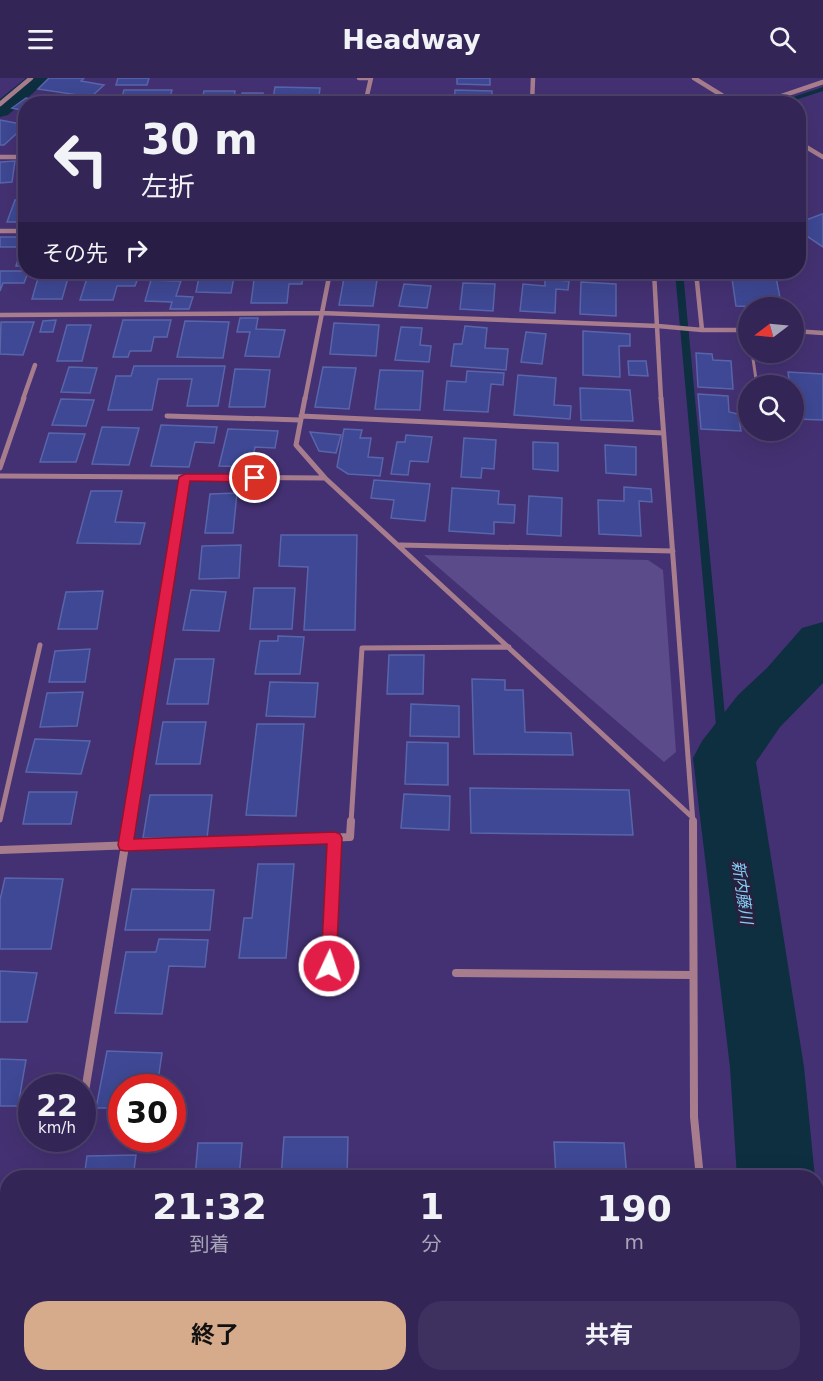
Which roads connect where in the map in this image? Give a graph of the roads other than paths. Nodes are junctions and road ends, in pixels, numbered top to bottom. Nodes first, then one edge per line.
1 (31, 78) edge
2 (359, 78) edge
3 (371, 78) edge
4 (533, 78) edge
5 (694, 78) edge
6 (823, 82) edge
7 (367, 96) edge
8 (532, 96) edge
9 (723, 96) edge
10 (782, 96) edge
11 (0, 104) edge
12 (806, 147) edge
13 (0, 157) edge
14 (18, 157) edge
15 (823, 157) edge
16 (0, 231) edge
17 (18, 231) edge
18 (328, 279) edge
19 (655, 279) edge
20 (697, 279) edge
21 (321, 313) junction
22 (0, 315) edge
23 (658, 326) junction
24 (702, 330) junction
25 (738, 331) edge
26 (804, 332) edge
27 (823, 333) edge
28 (35, 365) dead end
29 (167, 416) dead end
30 (300, 418) junction
31 (663, 433) junction
32 (0, 468) edge
33 (0, 476) edge
34 (185, 477) junction
35 (325, 478) junction
36 (400, 545) junction
37 (673, 551) junction
38 (40, 645) dead end
39 (509, 647) junction
40 (693, 818) junction
41 (0, 820) edge
42 (335, 838) junction
43 (126, 845) junction
44 (0, 850) edge
45 (329, 966) dead end
46 (456, 973) dead end
47 (693, 975) junction
48 (88, 1074) edge
49 (699, 1170) edge

1 - 11 street
2 - 3 street
3 - 7 street
4 - 8 street
5 - 9 street
6 - 10 street
12 - 15 street
13 - 14 street
16 - 17 street
18 - 21 street
19 - 23 street
20 - 24 street
21 - 22 street
21 - 23 street
21 - 30 street
23 - 24 street
23 - 31 street
24 - 25 street
26 - 27 street
28 - 32 street
29 - 30 street
30 - 31 street
30 - 35 street
31 - 37 street
33 - 34 street
34 - 35 street
34 - 43 street
35 - 36 street
36 - 37 street
36 - 39 street
37 - 40 street
38 - 41 street
39 - 40 street
39 - 42 street
40 - 47 street
42 - 43 street
42 - 45 street
43 - 44 street
43 - 48 street
46 - 47 street
47 - 49 street

